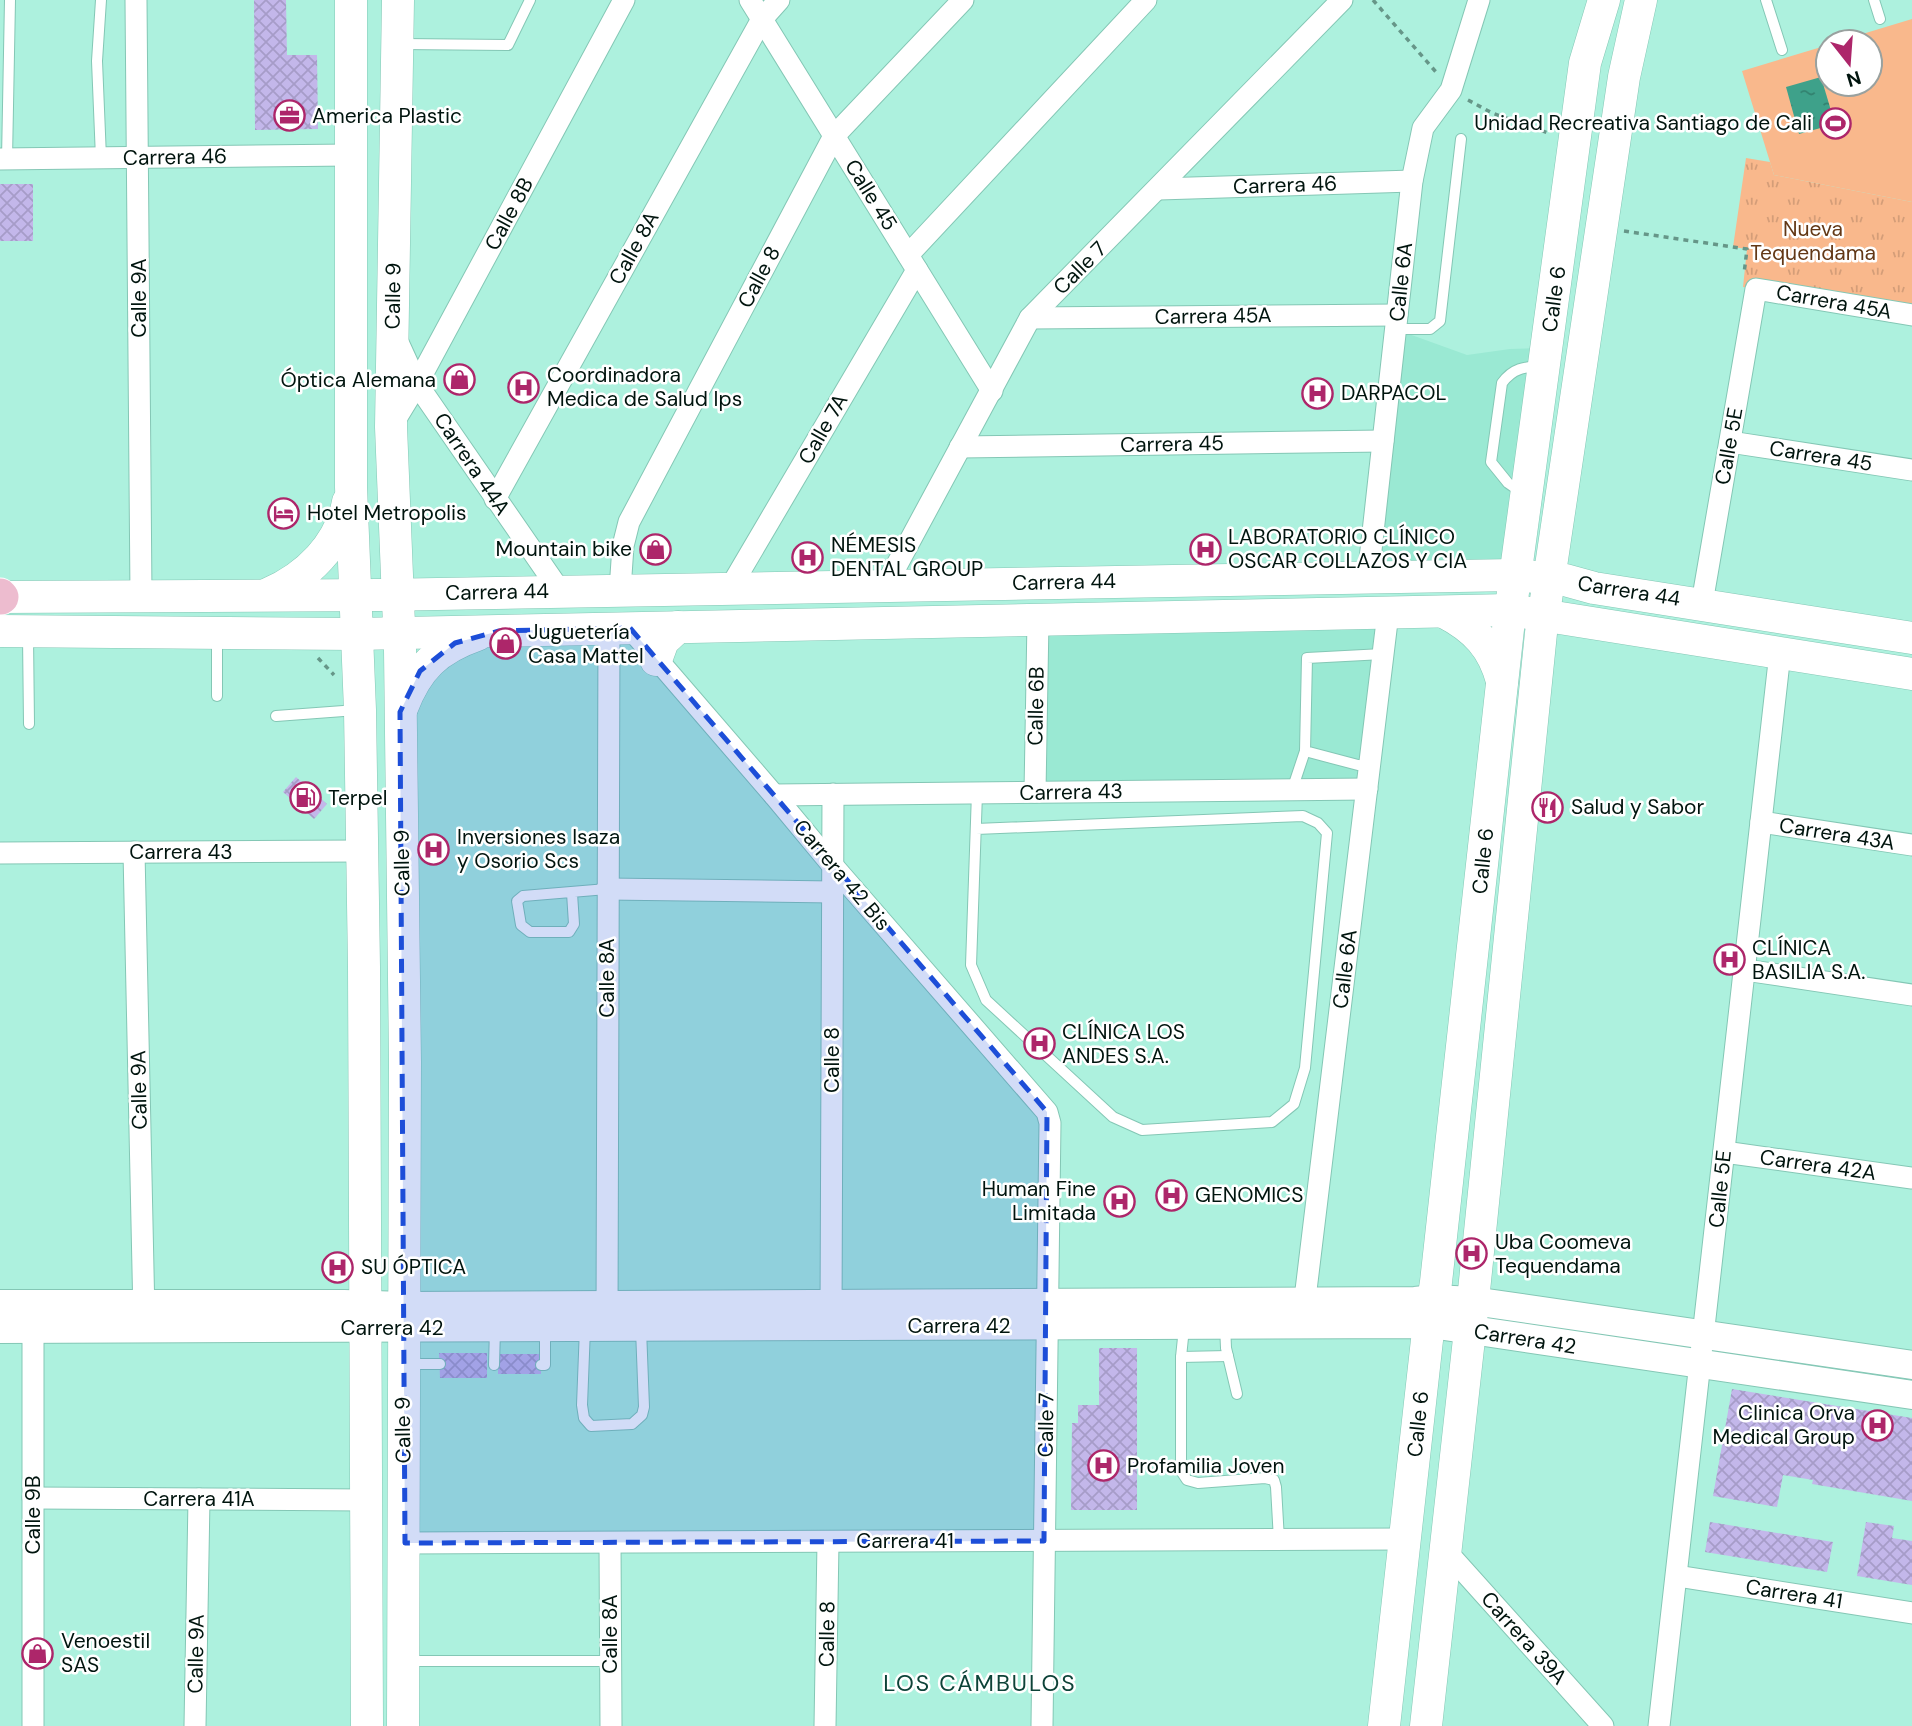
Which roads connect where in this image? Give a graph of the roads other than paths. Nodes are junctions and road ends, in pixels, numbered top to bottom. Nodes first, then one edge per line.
1 (10, 0) edge
2 (101, 0) edge
3 (136, 0) edge
4 (351, 0) edge
5 (398, 0) edge
6 (530, 0) edge
7 (624, 0) edge
8 (750, 0) edge
9 (779, 0) edge
10 (963, 0) edge
11 (1146, 0) edge
12 (1342, 0) edge
13 (1479, 0) edge
14 (1604, 0) edge
15 (1766, 0) edge
16 (1874, 0) edge
17 (1640, 4) edge
18 (762, 19) junction
19 (1880, 19) dead end
20 (398, 44) junction
21 (1782, 50) dead end
22 (1585, 63) junction
23 (834, 136) junction
24 (1461, 139) dead end
25 (351, 155) junction
26 (138, 157) junction
27 (101, 158) junction
28 (4, 159) edge
29 (1412, 181) junction
30 (1159, 188) junction
31 (912, 262) junction
32 (1750, 281) joint
33 (1912, 315) edge
34 (1030, 318) junction
35 (1396, 322) junction
36 (393, 332) junction
37 (417, 384) junction
38 (992, 391) junction
39 (391, 427) junction
40 (1383, 441) junction
41 (1730, 442) junction
42 (960, 447) junction
43 (1912, 470) edge
44 (351, 487) junction
45 (495, 499) junction
46 (1556, 523) junction
47 (1515, 575) junction
48 (1368, 577) junction
49 (1549, 578) junction
50 (1118, 582) junction
51 (886, 585) junction
52 (791, 587) junction
53 (730, 588) junction
54 (1594, 588) junction
55 (620, 590) junction
56 (559, 591) junction
57 (397, 594) junction
58 (264, 595) junction
59 (356, 595) junction
60 (141, 596) junction
61 (1702, 603) junction
62 (1510, 610) junction
63 (1444, 612) junction
64 (1388, 613) junction
65 (1544, 614) junction
66 (7, 616) edge
67 (1038, 620) junction
68 (831, 624) junction
69 (678, 627) junction
70 (620, 628) junction
71 (499, 631) junction
72 (217, 633) junction
73 (399, 633) junction
74 (357, 634) junction
75 (1912, 638) edge
76 (1383, 653) junction
77 (1780, 653) junction
78 (656, 660) junction
79 (1912, 674) edge
80 (1503, 682) junction
81 (217, 696) dead end
82 (359, 710) junction
83 (400, 712) junction
84 (276, 716) dead end
85 (29, 724) dead end
86 (1305, 751) junction
87 (1370, 766) junction
88 (1367, 789) junction
89 (1292, 790) junction
90 (1035, 792) junction
91 (977, 793) junction
92 (833, 794) junction
93 (774, 795) junction
94 (1761, 822) junction
95 (976, 829) junction
96 (1912, 845) edge
97 (362, 851) junction
98 (134, 852) junction
99 (0, 853) edge
100 (833, 866) junction
101 (607, 889) junction
102 (833, 892) junction
103 (572, 893) junction
104 (364, 967) junction
105 (1745, 970) junction
106 (1912, 995) edge
107 (403, 1025) junction
108 (405, 1062) junction
109 (365, 1123) junction
110 (1050, 1124) joint
111 (1724, 1152) junction
112 (1912, 1178) edge
113 (0, 1304) edge
114 (1432, 1312) junction
115 (1303, 1313) junction
116 (1047, 1314) junction
117 (831, 1315) junction
118 (1472, 1315) junction
119 (33, 1316) junction
120 (144, 1316) junction
121 (365, 1316) junction
122 (403, 1317) junction
123 (600, 1320) junction
124 (1184, 1325) junction
125 (1225, 1325) junction
126 (495, 1328) junction
127 (545, 1328) junction
128 (641, 1328) junction
129 (0, 1329) edge
130 (1703, 1334) junction
131 (1228, 1356) junction
132 (1181, 1357) junction
133 (402, 1364) junction
134 (440, 1364) dead end
135 (493, 1365) dead end
136 (541, 1365) dead end
137 (1700, 1365) junction
138 (1912, 1365) edge
139 (1237, 1394) dead end
140 (1912, 1395) edge
141 (1453, 1483) junction
142 (33, 1498) junction
143 (199, 1499) junction
144 (365, 1500) junction
145 (1279, 1540) junction
146 (1044, 1541) junction
147 (828, 1542) junction
148 (405, 1543) junction
149 (610, 1543) junction
150 (1405, 1549) junction
151 (1445, 1550) junction
152 (1676, 1576) junction
153 (1912, 1613) edge
154 (1435, 1641) junction
155 (404, 1661) junction
156 (611, 1661) junction
157 (33, 1726) edge
158 (195, 1726) edge
159 (367, 1726) edge
160 (403, 1726) edge
161 (611, 1726) edge
162 (825, 1726) edge
163 (1042, 1726) edge
164 (1384, 1726) edge
165 (1426, 1726) edge
166 (1603, 1726) edge
167 (1659, 1726) edge

1 - 28 lane
2 - 27 lane
3 - 26 street, Calle 9A
4 - 25 main road, Calle 9
5 - 20 main road, Calle 9
6 - 20 lane
7 - 37 street, Calle 8B
8 - 18 street, Calle 45
9 - 18 street, Calle 8A
10 - 23 street, Calle 8
11 - 31 street, Calle 7A
12 - 30 street, Calle 7
13 - 29 street, Calle 6A
14 - 22 main road, Calle 6
15 - 21 lane
16 - 19 lane
17 - 22 main road
17 - 46 main road, Calle 6
18 - 23 street, Calle 45
18 - 45 street, Calle 8A
20 - 36 main road, Calle 9
22 - 47 main road, Calle 6
23 - 31 street, Calle 45
23 - 55 street, Calle 8
24 - 35 lane
25 - 26 street, Carrera 46
25 - 44 main road, Calle 9
26 - 27 street, Carrera 46
26 - 60 street, Calle 9A
27 - 28 street, Carrera 46
29 - 30 street, Carrera 46
29 - 35 street, Calle 6A
30 - 34 street, Calle 7
31 - 38 street, Calle 45
31 - 53 street, Calle 7A
32 - 33 street, Carrera 45A
32 - 41 street, Calle 5E
34 - 35 street, Carrera 45A
34 - 38 street, Calle 7
35 - 40 street, Calle 6A
36 - 37 street, Carrera 44A
36 - 39 main road, Calle 9
37 - 39 street, Calle 8B
37 - 45 street, Carrera 44A
38 - 42 street, Calle 7
39 - 57 main road, Calle 9
40 - 42 street, Carrera 45
40 - 48 street, Calle 6A
41 - 43 street, Carrera 45
41 - 61 street, Calle 5E
42 - 51 street, Calle 7
44 - 58 main road
44 - 59 main road, Calle 9
45 - 56 street, Carrera 44A
46 - 49 main road, Calle 6
46 - 54 main road
47 - 48 main road, Carrera 44
47 - 49 main road, Carrera 44
47 - 62 main road, Calle 6
48 - 50 main road, Carrera 44
49 - 54 main road, Carrera 44
49 - 65 main road, Calle 6
50 - 51 main road, Carrera 44
50 - 67 main road
51 - 52 main road, Carrera 44
52 - 53 main road, Carrera 44
52 - 68 main road
53 - 55 main road, Carrera 44
54 - 61 main road, Carrera 44
55 - 56 main road, Carrera 44
56 - 57 main road, Carrera 44
57 - 59 main road, Carrera 44
57 - 73 main road, Calle 9
58 - 59 main road, Carrera 44
58 - 60 main road, Carrera 44
59 - 74 main road, Calle 9
60 - 66 main road, Carrera 44
61 - 75 main road, Carrera 44
62 - 63 main road, Carrera 44
62 - 65 main road, Carrera 44
62 - 80 main road, Calle 6
63 - 64 main road, Carrera 44
63 - 80 main road
64 - 67 main road, Carrera 44
64 - 76 street, Calle 6A
65 - 77 main road, Carrera 44
65 - 118 main road, Calle 6
66 - 72 main road, Carrera 44
66 - 85 lane
67 - 68 main road, Carrera 44
67 - 90 street, Calle 6B
68 - 69 main road, Carrera 44
69 - 70 main road, Carrera 44
69 - 78 main road
70 - 71 main road, Carrera 44
70 - 78 street, Carrera 42 Bis
70 - 101 street, Calle 8A
71 - 73 main road, Carrera 44
71 - 83 main road
72 - 74 main road, Carrera 44
72 - 81 lane
73 - 74 main road, Carrera 44
73 - 83 main road, Calle 9
74 - 82 main road, Calle 9
76 - 86 lane
76 - 87 street, Calle 6A
77 - 79 main road, Carrera 44
77 - 94 street, Calle 5E
78 - 93 street, Carrera 42 Bis
80 - 114 main road, Calle 6
82 - 84 lane
82 - 97 main road, Calle 9
83 - 107 main road, Calle 9
86 - 87 lane
86 - 89 lane
87 - 88 street, Calle 6A
88 - 89 street, Carrera 43
88 - 115 street, Calle 6A
89 - 90 street, Carrera 43
90 - 91 street, Carrera 43
91 - 92 street, Carrera 43
91 - 95 lane
92 - 93 street, Carrera 43
92 - 100 street, Calle 8
93 - 100 street, Carrera 42 Bis
94 - 96 street, Carrera 43A
94 - 105 street, Calle 5E
95 - 95 lane
97 - 98 street, Carrera 43
97 - 104 main road, Calle 9
98 - 99 street, Carrera 43
98 - 120 street, Calle 9A
100 - 102 street, Calle 8
100 - 110 street, Carrera 42 Bis
101 - 102 street
101 - 103 lane
101 - 123 street, Calle 8A
102 - 117 street, Calle 8
103 - 103 lane
104 - 107 main road
104 - 109 main road, Calle 9
105 - 106 street
105 - 111 street, Calle 5E
107 - 108 main road, Calle 9
108 - 109 main road
108 - 122 main road, Calle 9
109 - 121 main road, Calle 9
110 - 116 street, Calle 7
111 - 112 street, Carrera 42A
111 - 130 street, Calle 5E
113 - 119 street, Carrera 42
114 - 115 street, Carrera 42
114 - 118 street, Carrera 42
114 - 150 main road, Calle 6
115 - 116 street, Carrera 42
115 - 125 street, Carrera 42
116 - 117 street, Carrera 42
116 - 124 street, Carrera 42
116 - 146 street, Calle 7
117 - 123 street, Carrera 42
117 - 128 street, Carrera 42
118 - 130 street, Carrera 42
118 - 137 street, Carrera 42
118 - 141 main road, Calle 6
119 - 120 street, Carrera 42
119 - 129 street, Carrera 42
119 - 142 street, Calle 9B
120 - 121 street, Carrera 42
121 - 122 street, Carrera 42
121 - 144 main road, Calle 9
122 - 123 street, Carrera 42
122 - 126 street, Carrera 42
122 - 133 main road, Calle 9
123 - 127 street, Carrera 42
123 - 128 street, Carrera 42
123 - 128 lane
124 - 125 street, Carrera 42
124 - 132 lane
125 - 131 lane
126 - 127 street, Carrera 42
126 - 135 lane
127 - 136 lane
130 - 137 street, Calle 5E
130 - 138 street, Carrera 42
131 - 132 lane
131 - 139 lane
132 - 145 lane
133 - 134 lane
133 - 148 main road, Calle 9
137 - 140 street, Carrera 42
137 - 152 street, Calle 5E
141 - 150 main road
141 - 151 main road, Calle 6
142 - 143 street, Carrera 41A
142 - 157 street, Calle 9B
143 - 144 street, Carrera 41A
143 - 158 street, Calle 9A
144 - 159 main road, Calle 9
145 - 146 street, Carrera 41
145 - 150 street, Carrera 41
146 - 147 street, Carrera 41
146 - 163 street, Calle 7
147 - 149 street, Carrera 41
147 - 162 street, Calle 8
148 - 149 street, Carrera 41
148 - 155 main road, Calle 9
149 - 156 street, Calle 8A
150 - 154 main road
150 - 164 main road, Calle 6
151 - 154 main road, Calle 6
151 - 166 street, Carrera 39A
152 - 153 street, Carrera 41
152 - 167 street, Calle 5E
154 - 165 main road, Calle 6
155 - 156 lane
155 - 160 main road, Calle 9
156 - 161 street, Calle 8A

